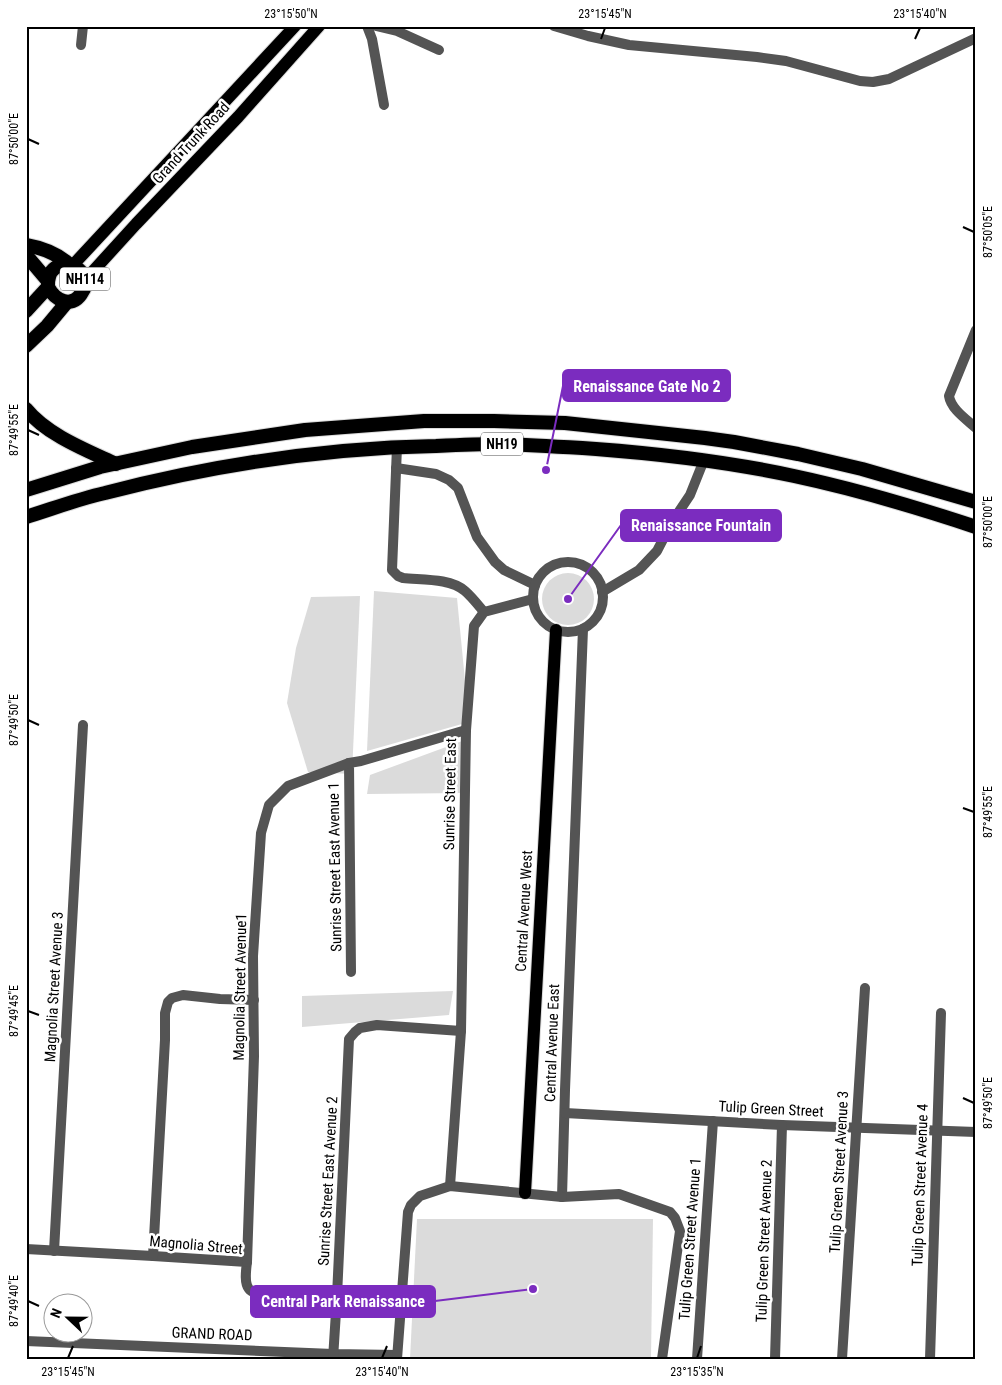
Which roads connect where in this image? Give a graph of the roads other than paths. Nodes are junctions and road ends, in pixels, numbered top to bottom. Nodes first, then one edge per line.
1 (83, 26) edge
2 (295, 26) edge
3 (319, 26) edge
4 (367, 26) edge
5 (376, 26) edge
6 (554, 26) edge
7 (976, 38) edge
8 (81, 46) dead end
9 (440, 50) dead end
10 (384, 105) dead end
11 (26, 245) edge
12 (26, 255) edge
13 (71, 265) junction
14 (85, 280) junction
15 (48, 284) junction
16 (66, 302) junction
17 (26, 310) edge
18 (976, 330) edge
19 (26, 346) edge
20 (26, 409) edge
21 (976, 428) edge
22 (397, 447) junction
23 (704, 460) junction
24 (116, 464) junction
25 (396, 468) junction
26 (26, 490) edge
27 (976, 502) edge
28 (26, 518) edge
29 (976, 527) edge
30 (535, 585) junction
31 (602, 592) junction
32 (533, 599) junction
33 (484, 612) junction
34 (583, 629) junction
35 (556, 630) junction
36 (83, 725) dead end
37 (466, 730) junction
38 (349, 763) junction
39 (351, 972) dead end
40 (865, 988) dead end
41 (254, 1000) junction
42 (941, 1013) dead end
43 (461, 1031) junction
44 (565, 1113) junction
45 (713, 1121) junction
46 (782, 1125) junction
47 (856, 1127) junction
48 (937, 1130) junction
49 (976, 1132) edge
50 (450, 1186) junction
51 (525, 1193) junction
52 (562, 1197) junction
53 (26, 1249) edge
54 (54, 1251) junction
55 (153, 1256) junction
56 (247, 1262) junction
57 (337, 1296) junction
58 (26, 1341) edge
59 (333, 1356) edge
60 (397, 1357) edge
61 (662, 1359) edge
62 (697, 1359) edge
63 (775, 1359) edge
64 (842, 1359) edge
65 (930, 1359) edge

1 - 8 street
2 - 13 main road, Grand Trunk Road
3 - 14 main road, Grand Trunk Road
4 - 10 street
5 - 9 street
6 - 7 street
11 - 13 highway, NH114
12 - 15 highway, NH114
13 - 14 highway, NH114
13 - 15 highway, NH114
14 - 16 highway, NH114
15 - 16 highway, NH114
15 - 17 highway, NH114
16 - 19 highway, NH114
18 - 21 street
20 - 24 highway
22 - 23 highway, NH19
22 - 25 street
22 - 28 highway, NH19
23 - 29 highway, NH19
23 - 31 street
24 - 26 highway, NH19
24 - 27 highway, NH19
25 - 30 street
25 - 33 street
30 - 31 street
30 - 32 street
31 - 34 street
32 - 33 street
32 - 35 street
33 - 37 street, Sunrise Street East
34 - 35 street
34 - 44 street, Central Avenue East
35 - 51 main road, Central Avenue West
36 - 54 street, Magnolia Street Avenue 3
37 - 38 street, Sunrise Street East Avenue 1
37 - 43 street, Sunrise Street East
38 - 39 street, Sunrise Street East Avenue 1
38 - 41 street, Magnolia Street Avenue1
40 - 47 street, Tulip Green Street Avenue 3
41 - 55 street
41 - 56 street, Magnolia Street Avenue1
42 - 48 street, Tulip Green Street Avenue 4
43 - 50 street, Sunrise Street East
43 - 57 street, Sunrise Street East Avenue 2
44 - 45 street, Tulip Green Street
44 - 52 street, Central Avenue East
45 - 46 street, Tulip Green Street
45 - 62 street, Tulip Green Street Avenue 1
46 - 47 street, Tulip Green Street
46 - 63 street, Tulip Green Street Avenue 2
47 - 48 street, Tulip Green Street
47 - 64 street, Tulip Green Street Avenue 3
48 - 49 street, Tulip Green Street
48 - 65 street, Tulip Green Street Avenue 4
50 - 51 street
50 - 60 street
51 - 52 street
52 - 61 street
53 - 54 street, Magnolia Street
54 - 55 street, Magnolia Street
55 - 56 street, Magnolia Street
56 - 57 street, Magnolia Street
57 - 59 street, Sunrise Street East Avenue 2
58 - 59 street, GRAND ROAD
59 - 60 street, GRAND ROAD

